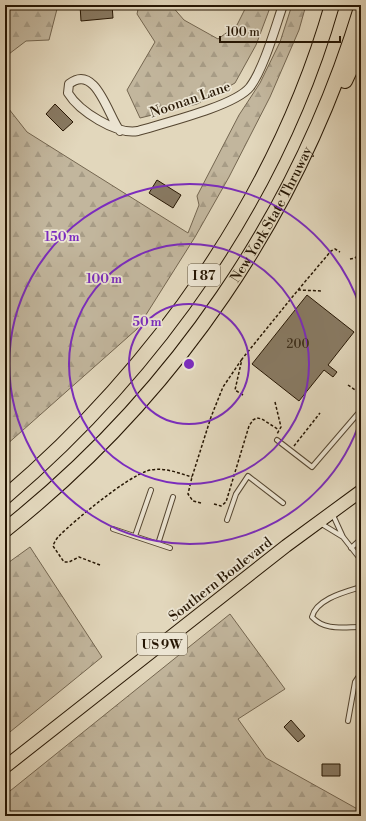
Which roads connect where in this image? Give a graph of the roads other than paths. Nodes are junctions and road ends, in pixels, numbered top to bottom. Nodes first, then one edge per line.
1 (284, 5) edge
2 (332, 5) edge
3 (361, 8) edge
4 (361, 47) edge
5 (120, 131) junction
6 (304, 156) junction
7 (361, 410) edge
8 (277, 440) road end
9 (151, 490) dead end
10 (361, 490) edge
11 (5, 497) edge
12 (173, 497) dead end
13 (282, 503) dead end
14 (331, 512) junction
15 (227, 520) dead end
16 (318, 522) junction
17 (113, 529) dead end
18 (5, 530) edge
19 (135, 536) junction
20 (343, 537) junction
21 (360, 541) edge
22 (158, 544) junction
23 (170, 548) dead end
24 (351, 548) junction
25 (361, 560) edge
26 (361, 587) edge
27 (361, 627) edge
28 (361, 673) edge
29 (348, 721) dead end
30 (5, 767) edge

1 - 5 street, Noonan Lane
2 - 11 highway, New York State Thruway / I 87
3 - 6 highway, New York State Thruway / I 87
4 - 6 highway
5 - 5 street, Noonan Lane
6 - 18 highway, New York State Thruway / I 87
7 - 8 lane
9 - 19 lane
10 - 14 main road, Southern Boulevard / US 9W
12 - 22 lane
13 - 15 lane
14 - 16 main road, Southern Boulevard / US 9W
14 - 20 lane
16 - 20 lane
16 - 30 main road, Southern Boulevard / US 9W
17 - 19 lane
19 - 22 lane
20 - 24 lane
21 - 24 lane
22 - 23 lane
24 - 25 lane
26 - 27 lane
28 - 29 lane

